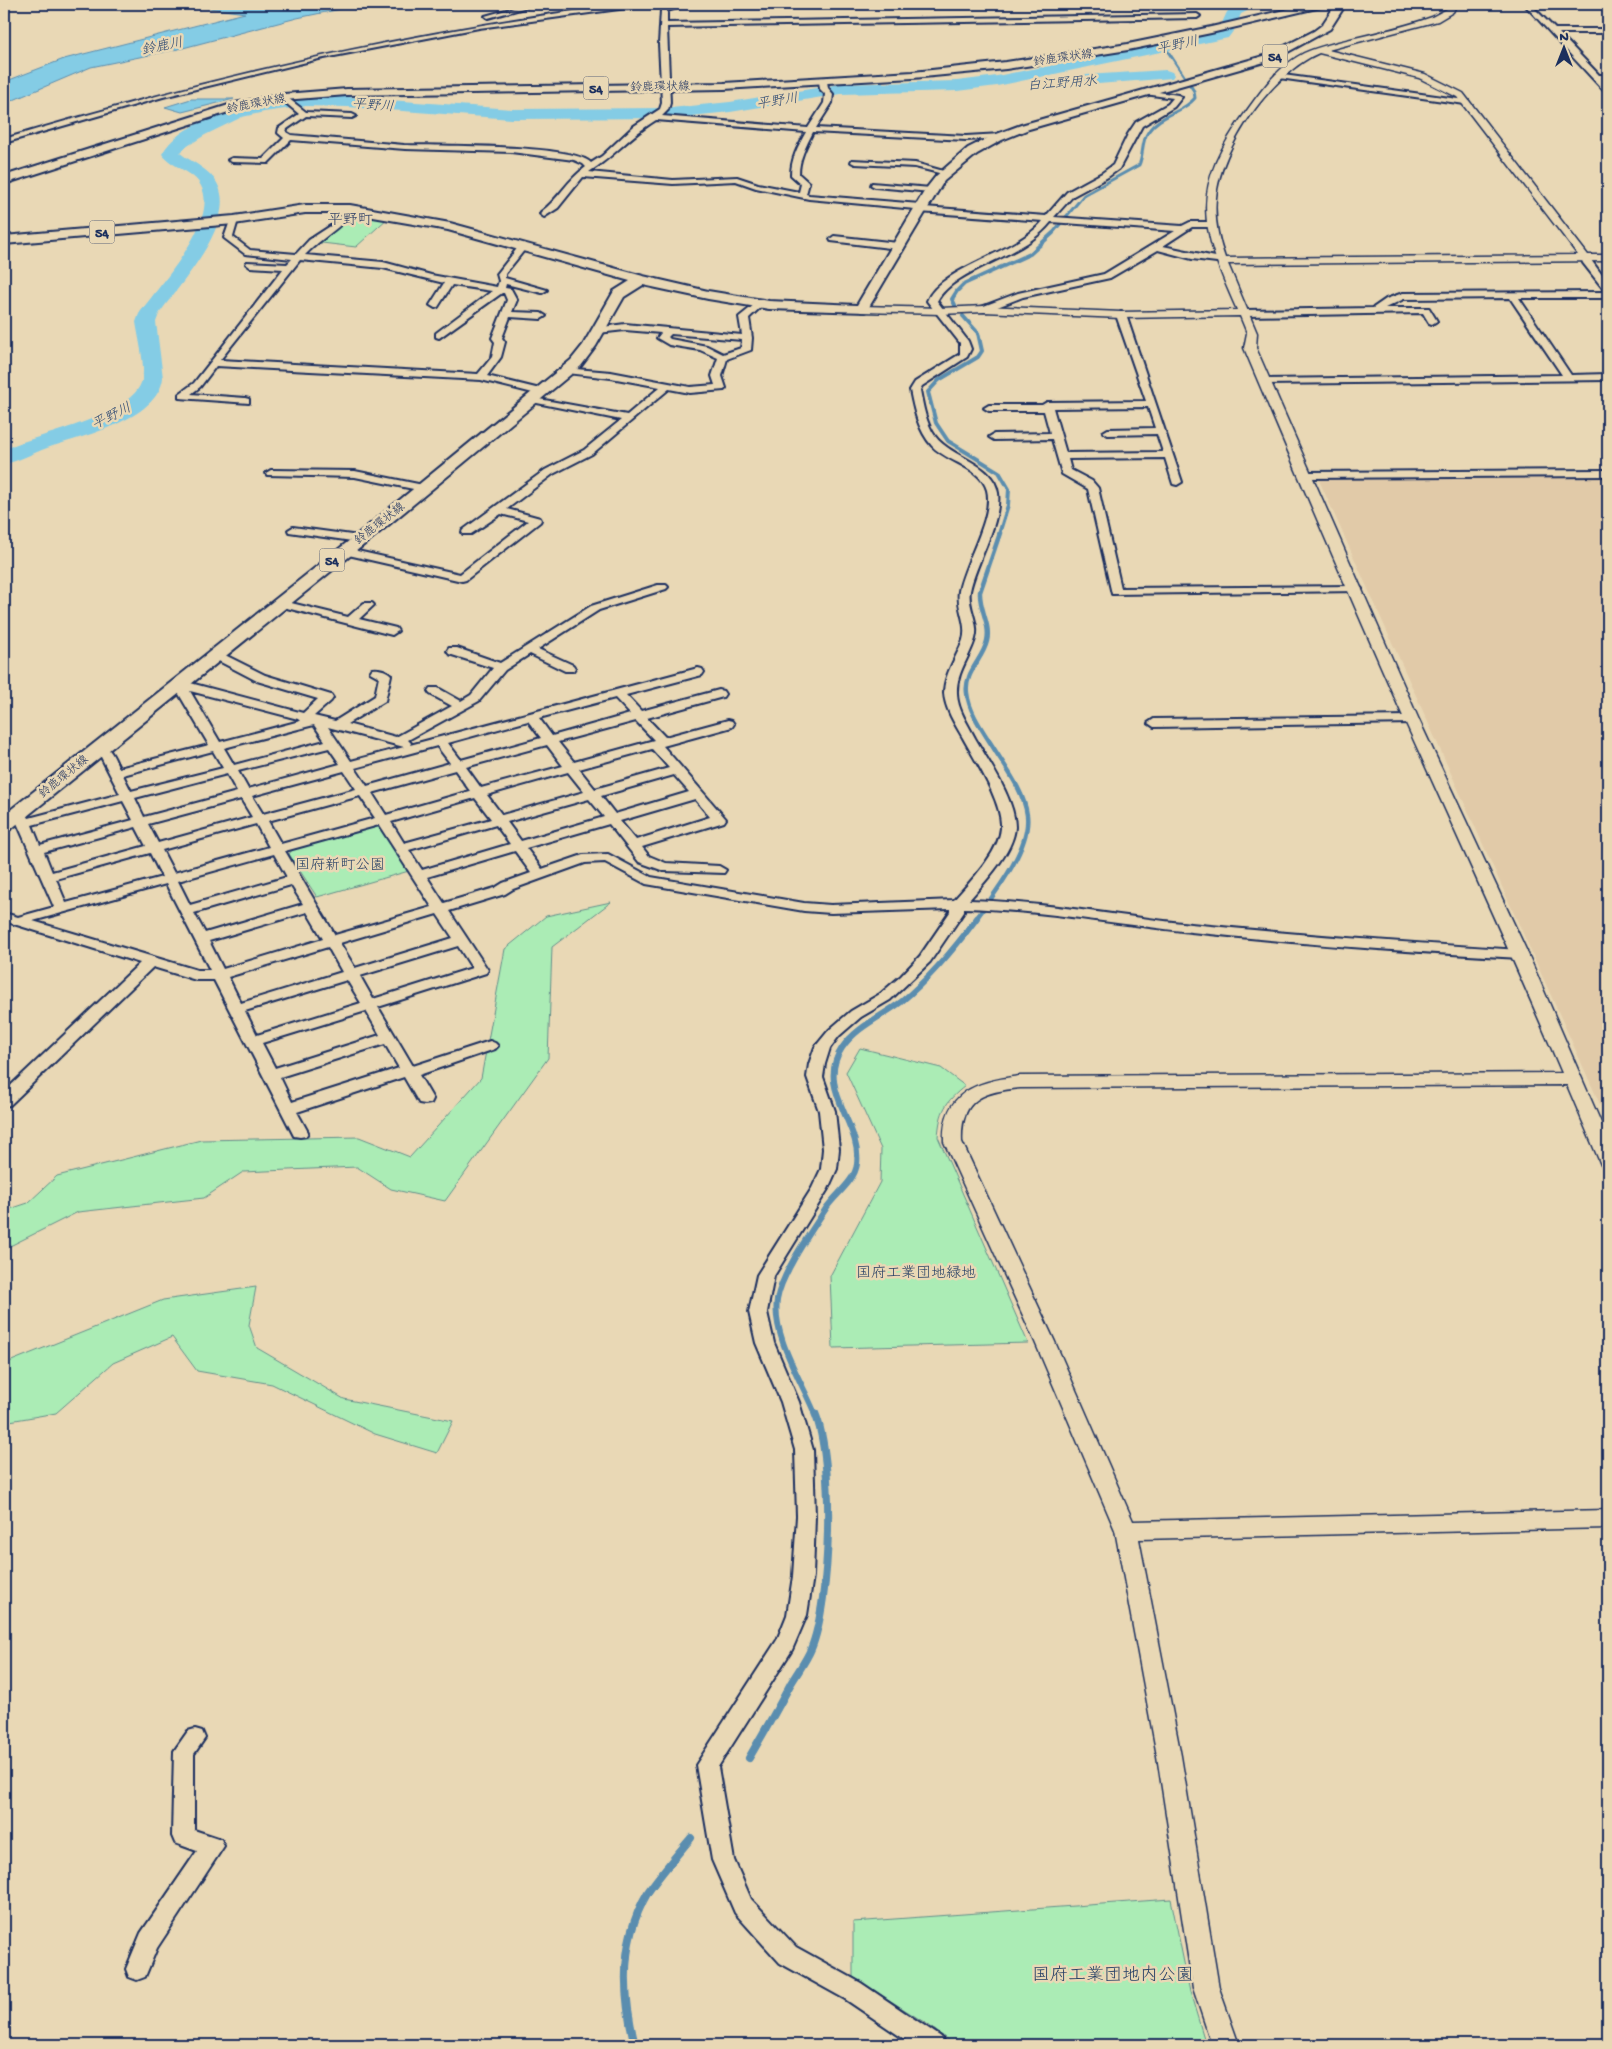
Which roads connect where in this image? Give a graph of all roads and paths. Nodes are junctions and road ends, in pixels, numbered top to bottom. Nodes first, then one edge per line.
1 (535, 4) edge
2 (641, 4) edge
3 (688, 4) edge
4 (1323, 4) edge
5 (1453, 4) edge
6 (1527, 4) edge
7 (1338, 7) edge
8 (1438, 7) dead end
9 (1197, 16) dead end
10 (663, 25) junction
11 (1608, 30) edge
12 (1553, 31) junction
13 (442, 33) junction
14 (1318, 51) junction
15 (1279, 76) junction
16 (1597, 77) junction
17 (1608, 77) edge
18 (664, 86) junction
19 (825, 88) junction
20 (1608, 90) edge
21 (1148, 92) junction
22 (287, 100) junction
23 (1465, 102) junction
24 (304, 114) junction
25 (658, 115) junction
26 (352, 116) dead end
27 (812, 130) junction
28 (1001, 136) junction
29 (289, 137) junction
30 (4, 140) edge
31 (232, 160) dead end
32 (855, 162) dead end
33 (591, 168) junction
34 (943, 172) junction
35 (582, 174) junction
36 (4, 180) edge
37 (875, 184) dead end
38 (931, 190) junction
39 (802, 195) junction
40 (919, 208) junction
41 (352, 209) junction
42 (544, 214) dead end
43 (1052, 219) junction
44 (234, 220) junction
45 (1211, 224) junction
46 (1182, 229) junction
47 (834, 239) dead end
48 (4, 240) edge
49 (898, 246) junction
50 (1158, 247) junction
51 (522, 248) junction
52 (297, 258) junction
53 (1585, 258) junction
54 (1608, 258) edge
55 (1222, 261) junction
56 (250, 264) dead end
57 (290, 267) junction
58 (641, 280) junction
59 (450, 282) junction
60 (502, 286) junction
61 (1608, 289) edge
62 (542, 290) dead end
63 (1512, 295) junction
64 (1608, 295) edge
65 (759, 304) junction
66 (435, 305) dead end
67 (861, 309) junction
68 (984, 309) junction
69 (1375, 310) junction
70 (941, 311) junction
71 (1244, 313) junction
72 (505, 314) junction
73 (1121, 315) junction
74 (541, 316) dead end
75 (1432, 321) dead end
76 (598, 330) junction
77 (668, 331) junction
78 (439, 335) dead end
79 (747, 338) junction
80 (723, 357) junction
81 (214, 363) junction
82 (567, 370) junction
83 (1608, 376) edge
84 (481, 377) junction
85 (1568, 377) junction
86 (1264, 381) junction
87 (668, 386) junction
88 (536, 395) junction
89 (245, 401) dead end
90 (1151, 404) junction
91 (989, 408) dead end
92 (1048, 408) junction
93 (628, 418) junction
94 (1161, 431) junction
95 (1108, 432) dead end
96 (1056, 436) junction
97 (994, 437) dead end
98 (1169, 454) junction
99 (1062, 456) junction
100 (271, 473) dead end
101 (1608, 473) edge
102 (1304, 475) junction
103 (1177, 482) dead end
104 (423, 488) junction
105 (499, 510) junction
106 (293, 530) dead end
107 (467, 532) dead end
108 (359, 539) junction
109 (344, 551) junction
110 (662, 587) dead end
111 (1356, 589) junction
112 (279, 602) junction
113 (368, 605) dead end
114 (351, 620) junction
115 (392, 630) dead end
116 (528, 649) junction
117 (453, 651) dead end
118 (215, 654) junction
119 (501, 667) junction
120 (569, 668) dead end
121 (376, 672) dead end
122 (698, 672) dead end
123 (180, 685) junction
124 (434, 691) dead end
125 (618, 693) junction
126 (719, 694) dead end
127 (462, 706) junction
128 (638, 716) junction
129 (530, 717) junction
130 (313, 720) junction
131 (1412, 720) junction
132 (1154, 723) dead end
133 (337, 724) junction
134 (728, 724) dead end
135 (550, 740) junction
136 (397, 741) junction
137 (440, 741) junction
138 (332, 743) junction
139 (658, 743) junction
140 (218, 746) junction
141 (424, 746) junction
142 (99, 747) junction
143 (458, 765) junction
144 (348, 766) junction
145 (572, 767) junction
146 (231, 770) junction
147 (678, 770) junction
148 (115, 773) junction
149 (364, 790) junction
150 (478, 793) junction
151 (246, 794) junction
152 (593, 794) junction
153 (698, 794) junction
154 (127, 797) junction
155 (21, 818) junction
156 (261, 818) junction
157 (612, 819) junction
158 (382, 820) junction
159 (499, 821) junction
160 (140, 822) junction
161 (4, 825) edge
162 (634, 845) junction
163 (518, 846) junction
164 (153, 848) junction
165 (401, 848) junction
166 (278, 849) junction
167 (36, 850) junction
168 (718, 870) dead end
169 (419, 875) junction
170 (539, 875) junction
171 (48, 877) junction
172 (296, 879) junction
173 (169, 880) junction
174 (964, 904) junction
175 (312, 906) junction
176 (441, 908) junction
177 (62, 909) junction
178 (185, 911) junction
179 (10, 919) edge
180 (200, 939) junction
181 (462, 940) junction
182 (332, 941) junction
183 (1520, 954) junction
184 (150, 961) junction
185 (351, 974) junction
186 (218, 975) junction
187 (369, 1004) junction
188 (236, 1009) junction
189 (388, 1037) junction
190 (253, 1041) junction
191 (490, 1046) dead end
192 (409, 1071) junction
193 (270, 1075) junction
194 (1573, 1079) junction
195 (425, 1099) dead end
196 (4, 1101) edge
197 (288, 1109) junction
198 (300, 1132) dead end
199 (1608, 1160) edge
200 (1608, 1519) edge
201 (1126, 1530) junction
202 (195, 1738) dead end
203 (137, 1969) dead end
204 (933, 2045) edge
205 (1225, 2045) edge

1 - 13 street
2 - 13 street
3 - 10 street
4 - 7 main road, 鈴鹿環状線 / 54
4 - 19 main road, 鈴鹿環状線 / 54
5 - 14 street
6 - 12 street
7 - 21 main road, 鈴鹿環状線 / 54
8 - 14 street
9 - 10 street
10 - 18 street
11 - 12 street
12 - 16 street
13 - 30 street
14 - 15 street
14 - 23 street
15 - 23 street
15 - 45 street
16 - 17 street
16 - 20 street
18 - 19 main road, 鈴鹿環状線 / 54
18 - 22 main road, 鈴鹿環状線 / 54
18 - 25 street
19 - 27 street
21 - 28 main road, 鈴鹿環状線 / 54
21 - 43 street
22 - 24 street
22 - 36 main road, 鈴鹿環状線 / 54
23 - 53 street
24 - 26 street
24 - 29 street
25 - 27 street
25 - 33 street
27 - 28 street
27 - 39 street
28 - 34 main road, 鈴鹿環状線 / 54
29 - 31 street
29 - 33 street
32 - 34 street
33 - 35 street
34 - 38 main road, 鈴鹿環状線 / 54
35 - 39 street
35 - 42 street
37 - 38 street
38 - 40 main road, 鈴鹿環状線 / 54
39 - 40 street
40 - 43 street
40 - 49 main road, 鈴鹿環状線 / 54
41 - 44 main road, 54
41 - 51 main road, 54
41 - 52 street
43 - 46 street
43 - 70 street
44 - 48 main road, 54
44 - 52 street
45 - 46 street
45 - 55 street
46 - 50 street
47 - 49 street
49 - 67 main road, 鈴鹿環状線 / 54
50 - 55 street
50 - 68 street
51 - 58 main road, 54
51 - 60 street
52 - 57 street
52 - 59 street
53 - 54 street
53 - 55 street
53 - 61 street
55 - 71 street
56 - 57 street
57 - 81 street
58 - 65 main road, 54
58 - 76 main road, 鈴鹿環状線 / 54
59 - 60 street
59 - 66 street
60 - 62 street
60 - 72 street
60 - 78 street
63 - 64 street
63 - 69 street
63 - 85 street
65 - 67 main road, 54
65 - 79 street
67 - 70 street
68 - 70 street
68 - 73 street
69 - 71 street
69 - 75 street
70 - 174 street
71 - 73 street
71 - 86 street
72 - 74 street
72 - 84 street
73 - 90 street
76 - 77 street
76 - 82 main road, 鈴鹿環状線 / 54
77 - 79 street
77 - 80 street
79 - 80 street
80 - 87 street
81 - 84 street
81 - 89 street
82 - 87 street
82 - 88 main road, 鈴鹿環状線 / 54
83 - 85 street
84 - 88 street
85 - 86 street
86 - 102 street
87 - 93 street
88 - 93 street
88 - 104 main road, 鈴鹿環状線 / 54
90 - 92 street
90 - 94 street
91 - 92 street
92 - 96 street
93 - 105 street
94 - 95 street
94 - 98 street
96 - 97 street
96 - 99 street
98 - 99 street
98 - 103 street
99 - 111 street
100 - 104 street
101 - 102 street
102 - 111 street
104 - 108 main road, 鈴鹿環状線 / 54
105 - 107 street
105 - 109 street
106 - 108 street
108 - 109 main road, 鈴鹿環状線 / 54
109 - 112 main road, 鈴鹿環状線 / 54
110 - 116 street
111 - 131 street
112 - 114 street
112 - 118 main road, 鈴鹿環状線 / 54
113 - 114 street
114 - 115 street
116 - 119 street
116 - 120 street
117 - 119 street
118 - 123 main road, 鈴鹿環状線 / 54
118 - 130 street
119 - 127 street
121 - 133 street
122 - 125 street
123 - 130 street
123 - 140 street
123 - 142 main road, 鈴鹿環状線 / 54
124 - 127 street
125 - 128 street
125 - 129 street
126 - 128 street
127 - 136 street
128 - 135 street
128 - 139 street
129 - 135 street
129 - 137 street
130 - 133 street
130 - 138 street
130 - 140 street
131 - 132 street
131 - 183 street
133 - 136 street
134 - 139 street
135 - 143 street
135 - 145 street
136 - 141 street
137 - 141 street
137 - 143 street
138 - 144 street
138 - 146 street
139 - 145 street
139 - 147 street
140 - 146 street
140 - 148 street
141 - 144 street
142 - 148 street
142 - 155 main road, 鈴鹿環状線 / 54
143 - 149 street
143 - 150 street
144 - 149 street
144 - 151 street
145 - 150 street
145 - 152 street
146 - 151 street
146 - 154 street
147 - 152 street
147 - 153 street
148 - 154 street
149 - 156 street
149 - 158 street
150 - 158 street
150 - 159 street
151 - 156 street
151 - 160 street
152 - 157 street
152 - 159 street
153 - 157 street
153 - 162 street
154 - 155 street
154 - 160 street
155 - 161 main road, 鈴鹿環状線 / 54
155 - 167 street
156 - 164 street
156 - 166 street
157 - 162 street
157 - 163 street
158 - 165 street
158 - 166 street
159 - 163 street
159 - 165 street
160 - 164 street
160 - 167 street
162 - 168 street
163 - 169 street
163 - 170 street
164 - 171 street
164 - 173 street
165 - 169 street
166 - 172 street
166 - 173 street
167 - 171 street
169 - 176 street
170 - 174 street
170 - 176 street
171 - 177 street
172 - 175 street
172 - 178 street
173 - 177 street
173 - 178 street
174 - 183 street
174 - 204 street
175 - 180 street
175 - 182 street
176 - 181 street
176 - 182 street
177 - 179 street
178 - 180 street
179 - 184 street
180 - 186 street
181 - 185 street
181 - 187 street
182 - 185 street
182 - 186 street
183 - 194 street
184 - 186 street
184 - 196 street
185 - 187 street
185 - 188 street
186 - 188 street
187 - 189 street
187 - 190 street
188 - 190 street
189 - 192 street
189 - 193 street
190 - 193 street
191 - 192 street
192 - 195 street
192 - 197 street
193 - 197 street
194 - 199 street
194 - 201 street
197 - 198 street
200 - 201 street
201 - 205 street
202 - 203 street

